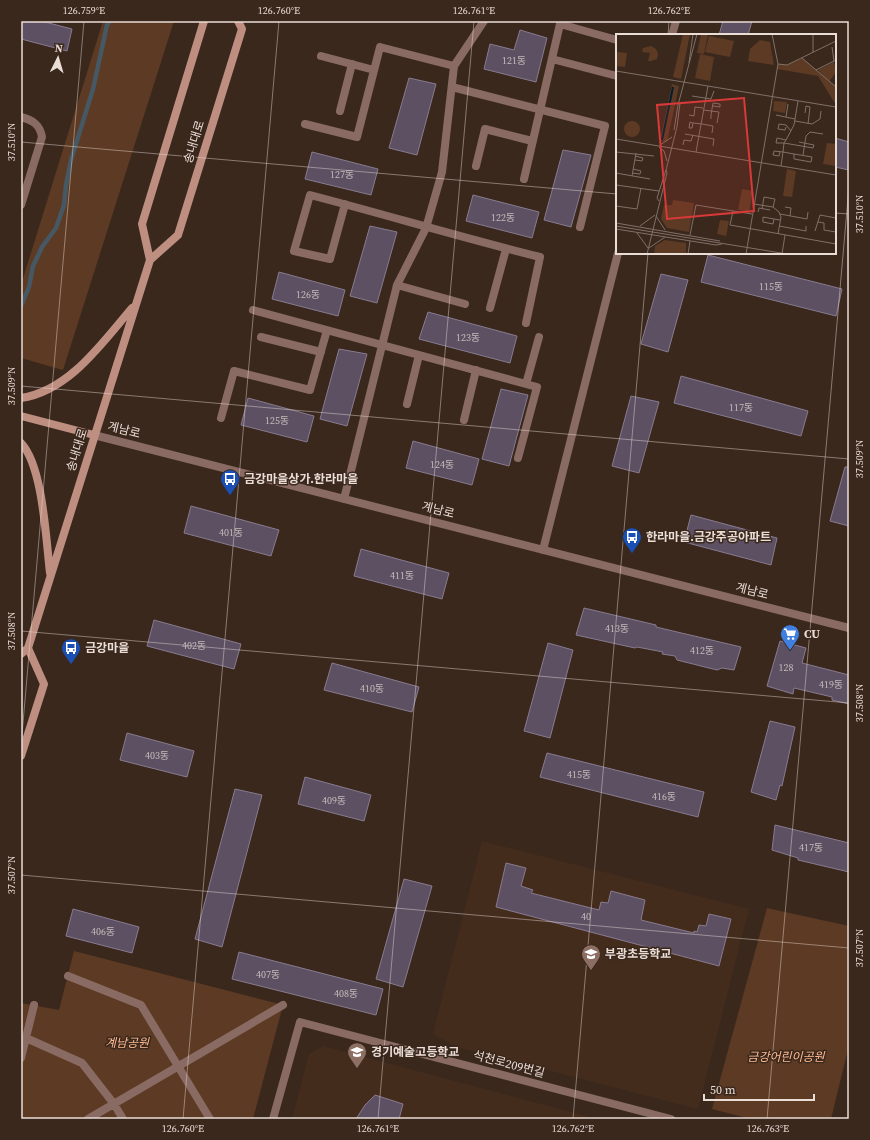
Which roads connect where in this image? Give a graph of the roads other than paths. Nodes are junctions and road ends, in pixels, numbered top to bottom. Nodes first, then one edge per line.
1 (204, 21) edge
2 (238, 21) edge
3 (484, 21) edge
4 (676, 21) edge
5 (672, 34) edge
6 (616, 40) edge
7 (321, 56) dead end
8 (552, 59) junction
9 (352, 64) junction
10 (454, 66) junction
11 (374, 70) junction
12 (616, 76) edge
13 (452, 87) junction
14 (540, 109) junction
15 (340, 111) dead end
16 (21, 117) edge
17 (305, 124) dead end
18 (532, 141) junction
19 (476, 166) dead end
20 (524, 179) dead end
21 (345, 204) junction
22 (21, 205) edge
23 (580, 227) dead end
24 (426, 228) junction
25 (506, 248) junction
26 (618, 254) edge
27 (150, 260) junction
28 (397, 286) junction
29 (465, 304) dead end
30 (134, 306) junction
31 (490, 308) dead end
32 (254, 310) dead end
33 (526, 323) dead end
34 (327, 330) junction
35 (261, 337) dead end
36 (539, 337) dead end
37 (382, 345) junction
38 (321, 352) junction
39 (419, 355) junction
40 (476, 370) junction
41 (526, 384) junction
42 (21, 398) edge
43 (407, 404) dead end
44 (21, 416) edge
45 (221, 418) dead end
46 (464, 420) dead end
47 (94, 435) junction
48 (21, 443) edge
49 (518, 458) dead end
50 (344, 499) junction
51 (543, 550) junction
52 (51, 577) junction
53 (849, 628) edge
54 (28, 648) junction
55 (21, 654) edge
56 (21, 756) edge
57 (68, 976) dead end
58 (34, 1005) dead end
59 (283, 1005) dead end
60 (26, 1038) junction
61 (21, 1058) edge
62 (179, 1065) junction
63 (114, 1104) junction
64 (659, 1117) edge
65 (88, 1119) edge
66 (123, 1119) edge
67 (210, 1119) edge
68 (273, 1119) edge
69 (671, 1119) edge

1 - 27 street
2 - 27 street, 송내대로
3 - 10 street
4 - 5 street
6 - 8 street
7 - 9 street
8 - 12 street
8 - 14 street
9 - 11 street
9 - 15 street
10 - 11 street
10 - 13 street
11 - 17 street
13 - 14 street
13 - 24 street
14 - 18 street
14 - 23 street
16 - 22 street
18 - 19 street
18 - 20 street
21 - 21 street
21 - 24 street
24 - 25 street
24 - 28 street
25 - 31 street
25 - 33 street
26 - 51 street
27 - 30 street, 송내대로
28 - 29 street
28 - 37 street
30 - 42 street
30 - 47 street, 송내대로
32 - 34 street
34 - 37 street
34 - 38 street
35 - 38 street
36 - 41 street
37 - 39 street
37 - 50 street
38 - 45 street
39 - 40 street
39 - 43 street
40 - 41 street
40 - 46 street
41 - 49 street
44 - 47 street, 계남로
47 - 50 street, 계남로
47 - 52 street, 송내대로
48 - 52 street
50 - 51 street, 계남로
51 - 53 street, 계남로
52 - 54 street, 송내대로
54 - 55 street
54 - 56 street
57 - 62 street
58 - 60 street
59 - 62 street
60 - 61 street
60 - 63 street
62 - 63 street
62 - 67 street
63 - 65 street
63 - 66 street
64 - 68 street, 석천로209번길
64 - 69 street, 석천로209번길

